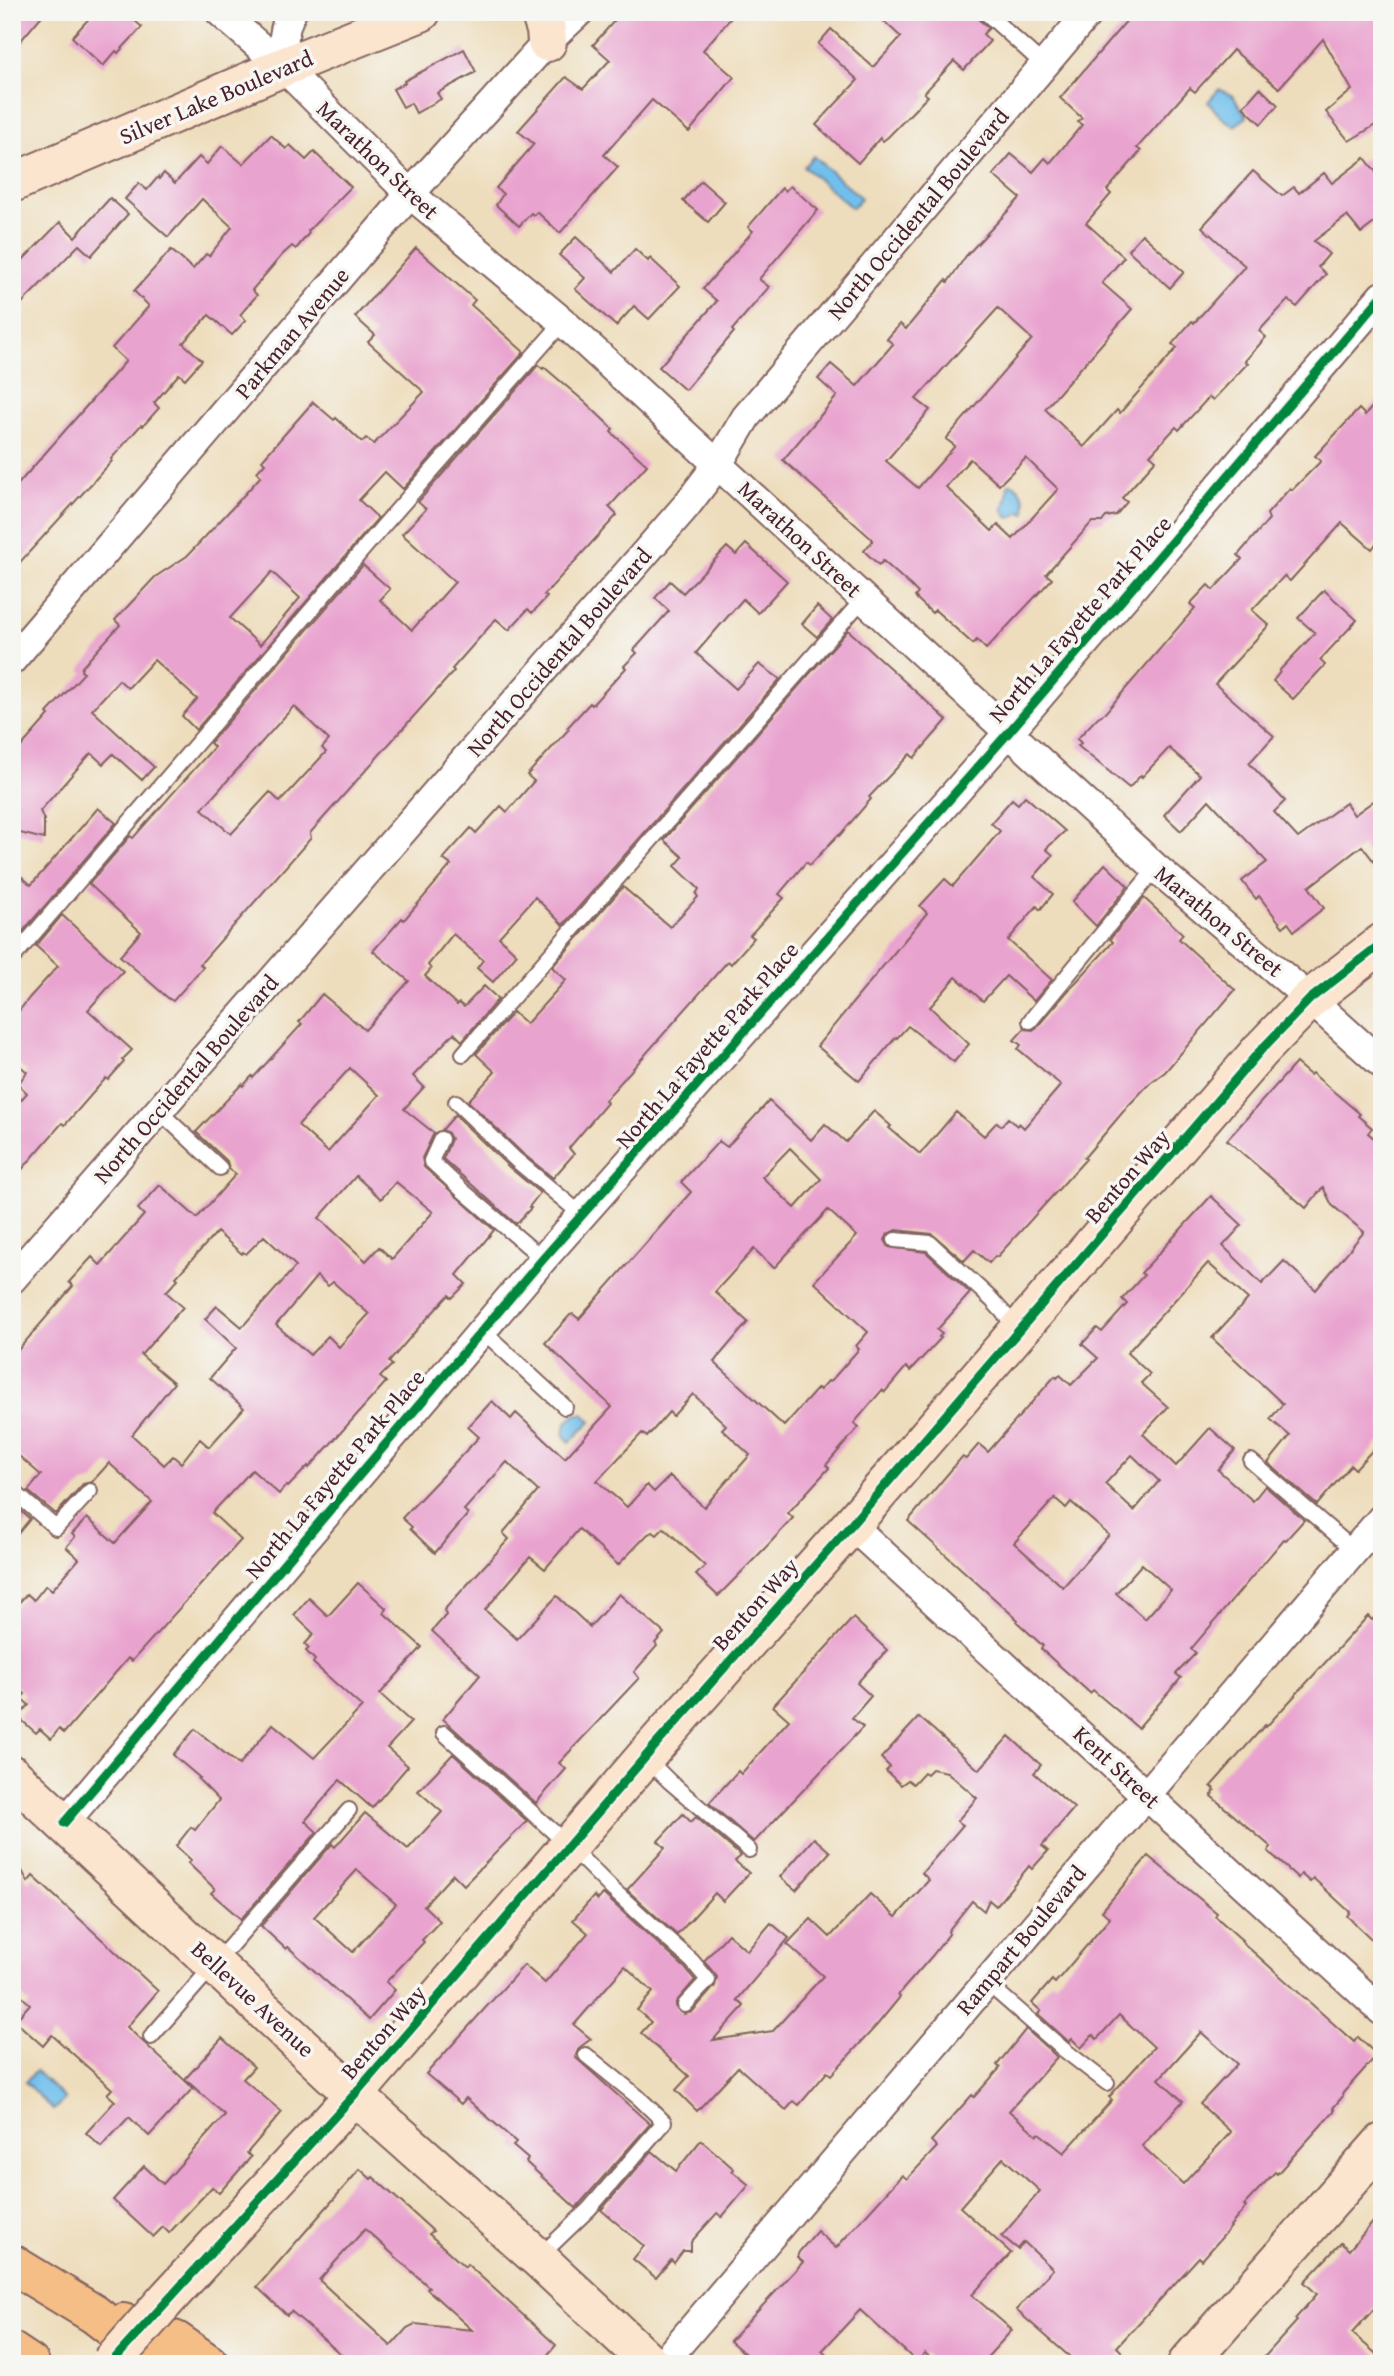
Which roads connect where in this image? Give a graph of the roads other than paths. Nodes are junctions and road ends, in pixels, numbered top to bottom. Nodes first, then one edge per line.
1 (220, 12) edge
2 (292, 12) edge
3 (421, 12) edge
4 (579, 12) edge
5 (985, 12) edge
6 (1089, 12) edge
7 (544, 27) edge
8 (1044, 65) junction
9 (283, 67) junction
10 (12, 183) edge
11 (410, 194) junction
12 (1382, 296) edge
13 (563, 321) junction
14 (718, 464) junction
15 (864, 598) junction
16 (12, 660) edge
17 (1009, 732) junction
18 (1156, 868) junction
19 (1382, 943) edge
20 (12, 959) edge
21 (1310, 999) junction
22 (1030, 1021) dead end
23 (463, 1054) dead end
24 (1382, 1064) edge
25 (456, 1102) dead end
26 (159, 1111) junction
27 (441, 1139) dead end
28 (220, 1168) dead end
29 (582, 1215) junction
30 (895, 1240) dead end
31 (543, 1259) junction
32 (12, 1279) edge
33 (482, 1330) junction
34 (1019, 1330) junction
35 (565, 1407) dead end
36 (1251, 1461) dead end
37 (12, 1490) edge
38 (90, 1491) dead end
39 (1382, 1518) edge
40 (852, 1525) junction
41 (1354, 1550) junction
42 (444, 1733) dead end
43 (646, 1758) junction
44 (12, 1775) edge
45 (1145, 1794) junction
46 (349, 1810) dead end
47 (65, 1823) junction
48 (569, 1846) junction
49 (749, 1850) dead end
50 (215, 1963) junction
51 (986, 1982) junction
52 (685, 2005) dead end
53 (1382, 2011) edge
54 (151, 2037) dead end
55 (586, 2055) dead end
56 (1107, 2083) dead end
57 (354, 2095) junction
58 (1382, 2143) edge
59 (538, 2258) junction
60 (12, 2264) edge
61 (94, 2314) junction
62 (12, 2352) edge
63 (30, 2364) edge
64 (110, 2364) edge
65 (159, 2364) edge
66 (209, 2364) edge
67 (651, 2364) edge
68 (662, 2364) edge
69 (1186, 2364) edge

1 - 9 street, Marathon Street
2 - 9 street
3 - 9 street, Silver Lake Boulevard
4 - 7 street, Parkman Avenue
5 - 8 lane
6 - 8 street, North Occidental Boulevard
7 - 11 street, Parkman Avenue
8 - 14 street, North Occidental Boulevard
9 - 10 street, Silver Lake Boulevard
9 - 11 street, Marathon Street
11 - 13 street, Marathon Street
11 - 16 street, Parkman Avenue
12 - 17 street, North La Fayette Park Place
13 - 14 street, Marathon Street
13 - 20 lane
14 - 15 street, Marathon Street
14 - 26 street, North Occidental Boulevard
15 - 17 street, Marathon Street
15 - 23 lane
17 - 18 street, Marathon Street
17 - 29 street, North La Fayette Park Place
18 - 21 street, Marathon Street
18 - 22 lane
19 - 21 street, Benton Way
21 - 24 street, Marathon Street
21 - 34 street, Benton Way
25 - 29 lane
26 - 28 lane
26 - 32 street, North Occidental Boulevard
27 - 31 lane
29 - 31 street, North La Fayette Park Place
30 - 34 lane
31 - 33 street, North La Fayette Park Place
33 - 35 lane
33 - 47 street, North La Fayette Park Place
34 - 40 street, Benton Way
36 - 41 lane
37 - 38 lane
39 - 41 street, Rampart Boulevard
40 - 43 street, Benton Way
40 - 45 street, Kent Street
41 - 45 street, Rampart Boulevard
42 - 48 lane
43 - 48 street, Benton Way
43 - 49 lane
44 - 47 street, Bellevue Avenue
45 - 51 street, Rampart Boulevard
45 - 53 street, Kent Street
46 - 50 lane
47 - 50 street, Bellevue Avenue
48 - 52 lane
48 - 57 street, Benton Way
50 - 54 lane
50 - 57 street, Bellevue Avenue
51 - 56 lane
51 - 68 street, Rampart Boulevard
55 - 59 lane
57 - 59 street, Bellevue Avenue
57 - 64 street, Benton Way, bridge
58 - 69 street
59 - 67 street, Bellevue Avenue
60 - 61 highway
61 - 65 highway
61 - 66 highway
62 - 63 highway

